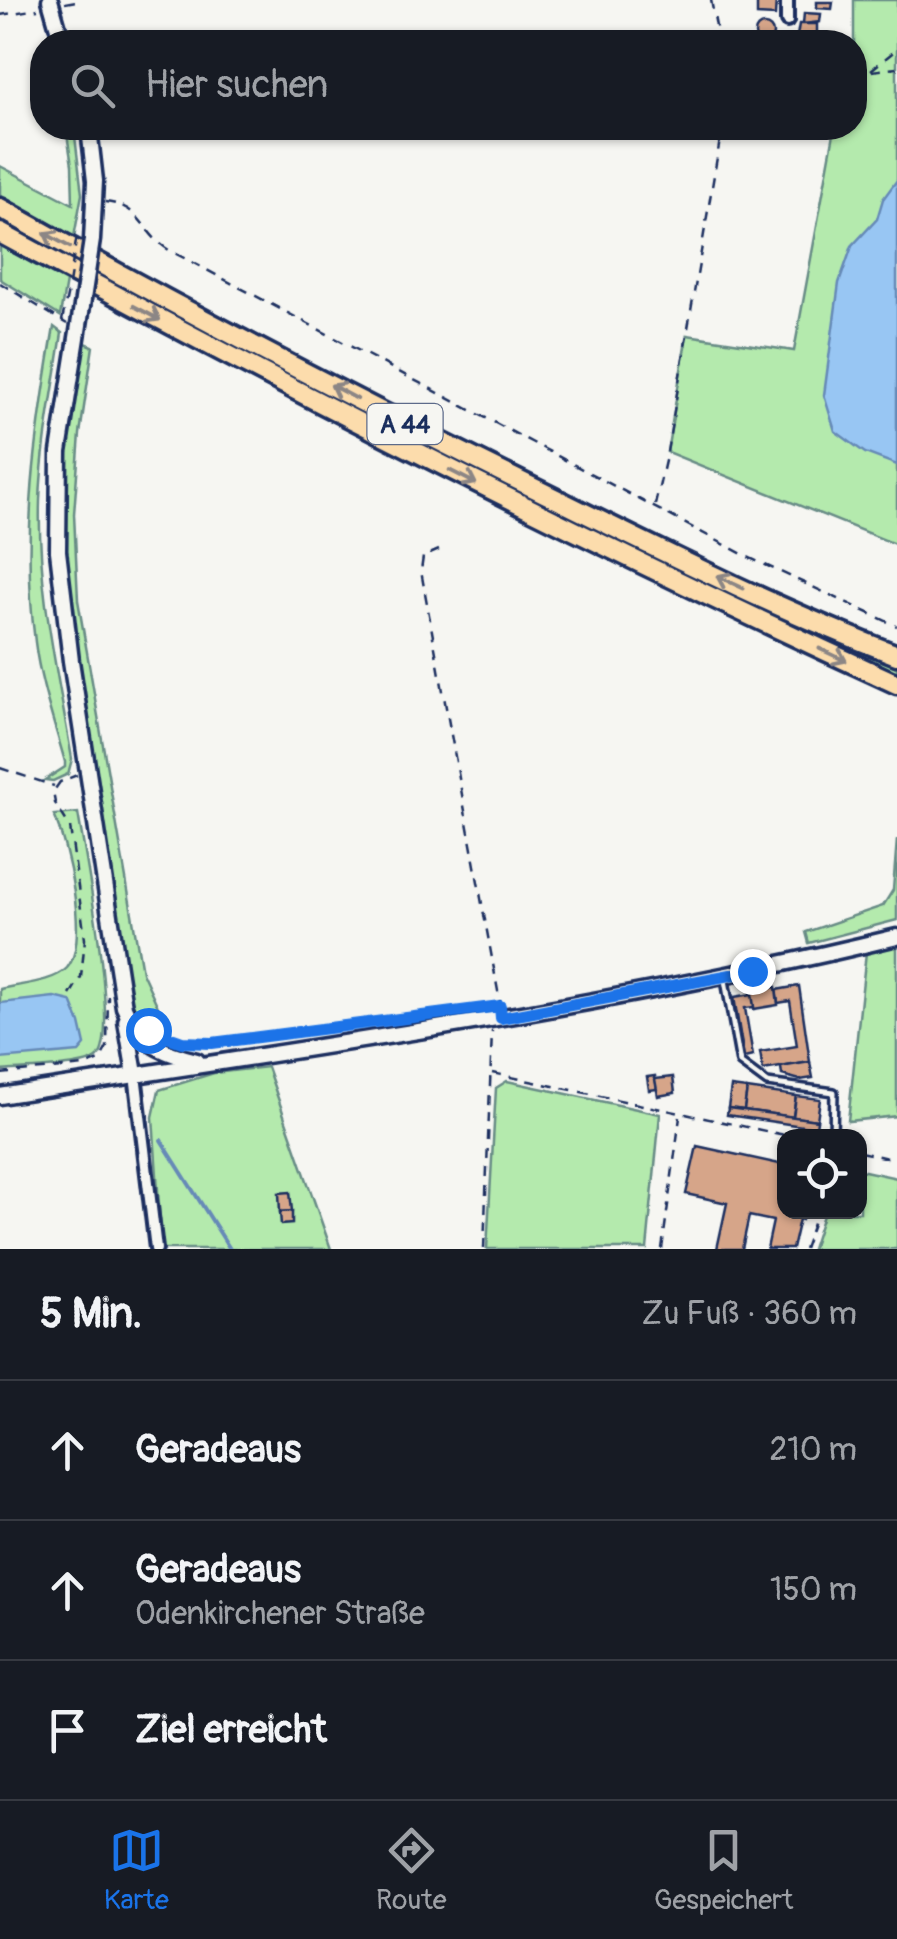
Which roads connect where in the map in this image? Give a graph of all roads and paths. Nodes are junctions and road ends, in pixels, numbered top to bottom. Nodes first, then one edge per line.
1 (82, 0) edge
2 (711, 0) edge
3 (788, 0) edge
4 (51, 3) edge
5 (0, 16) edge
6 (787, 21) dead end
7 (58, 30) edge
8 (717, 30) edge
9 (897, 50) edge
10 (897, 68) edge
11 (867, 70) edge
12 (867, 72) edge
13 (90, 140) edge
14 (720, 140) edge
15 (96, 202) junction
16 (0, 208) edge
17 (0, 232) edge
18 (85, 238) junction
19 (0, 284) edge
20 (62, 321) junction
21 (78, 330) junction
22 (654, 506) junction
23 (439, 550) dead end
24 (897, 626) edge
25 (897, 658) edge
26 (897, 684) edge
27 (0, 768) edge
28 (88, 773) junction
29 (56, 787) junction
30 (897, 937) edge
31 (724, 976) junction
32 (70, 994) dead end
33 (462, 1010) dead end
34 (496, 1019) junction
35 (132, 1032) junction
36 (206, 1063) junction
37 (492, 1072) junction
38 (0, 1074) edge
39 (135, 1074) junction
40 (0, 1096) edge
41 (680, 1114) junction
42 (833, 1129) edge
43 (777, 1134) edge
44 (867, 1154) edge
45 (897, 1160) edge
46 (815, 1219) edge
47 (156, 1249) edge
48 (484, 1249) edge
49 (662, 1249) edge
50 (804, 1249) edge

1 - 4 path
2 - 8 path
3 - 6 street
4 - 5 path
4 - 7 street
9 - 11 path
10 - 12 path
13 - 15 street
14 - 22 path
15 - 18 street
15 - 22 path
25 -> 16 highway, A 44
17 -> 26 highway, A 44
18 - 20 path, bridge
18 - 21 street, bridge
19 - 20 path
20 - 21 path
21 - 28 street
22 - 24 path
23 - 34 path
27 - 29 path
28 - 29 path
28 - 35 street
29 - 32 path
30 - 31 street
31 - 34 street
31 - 42 lane
33 - 35 path
34 - 36 street
34 - 37 path
35 - 36 street
35 - 38 path
35 - 39 street
36 - 39 street
37 - 41 path
37 - 48 path
39 - 40 street
39 - 47 street
41 - 43 path
41 - 49 path
44 - 45 path
46 - 50 path

